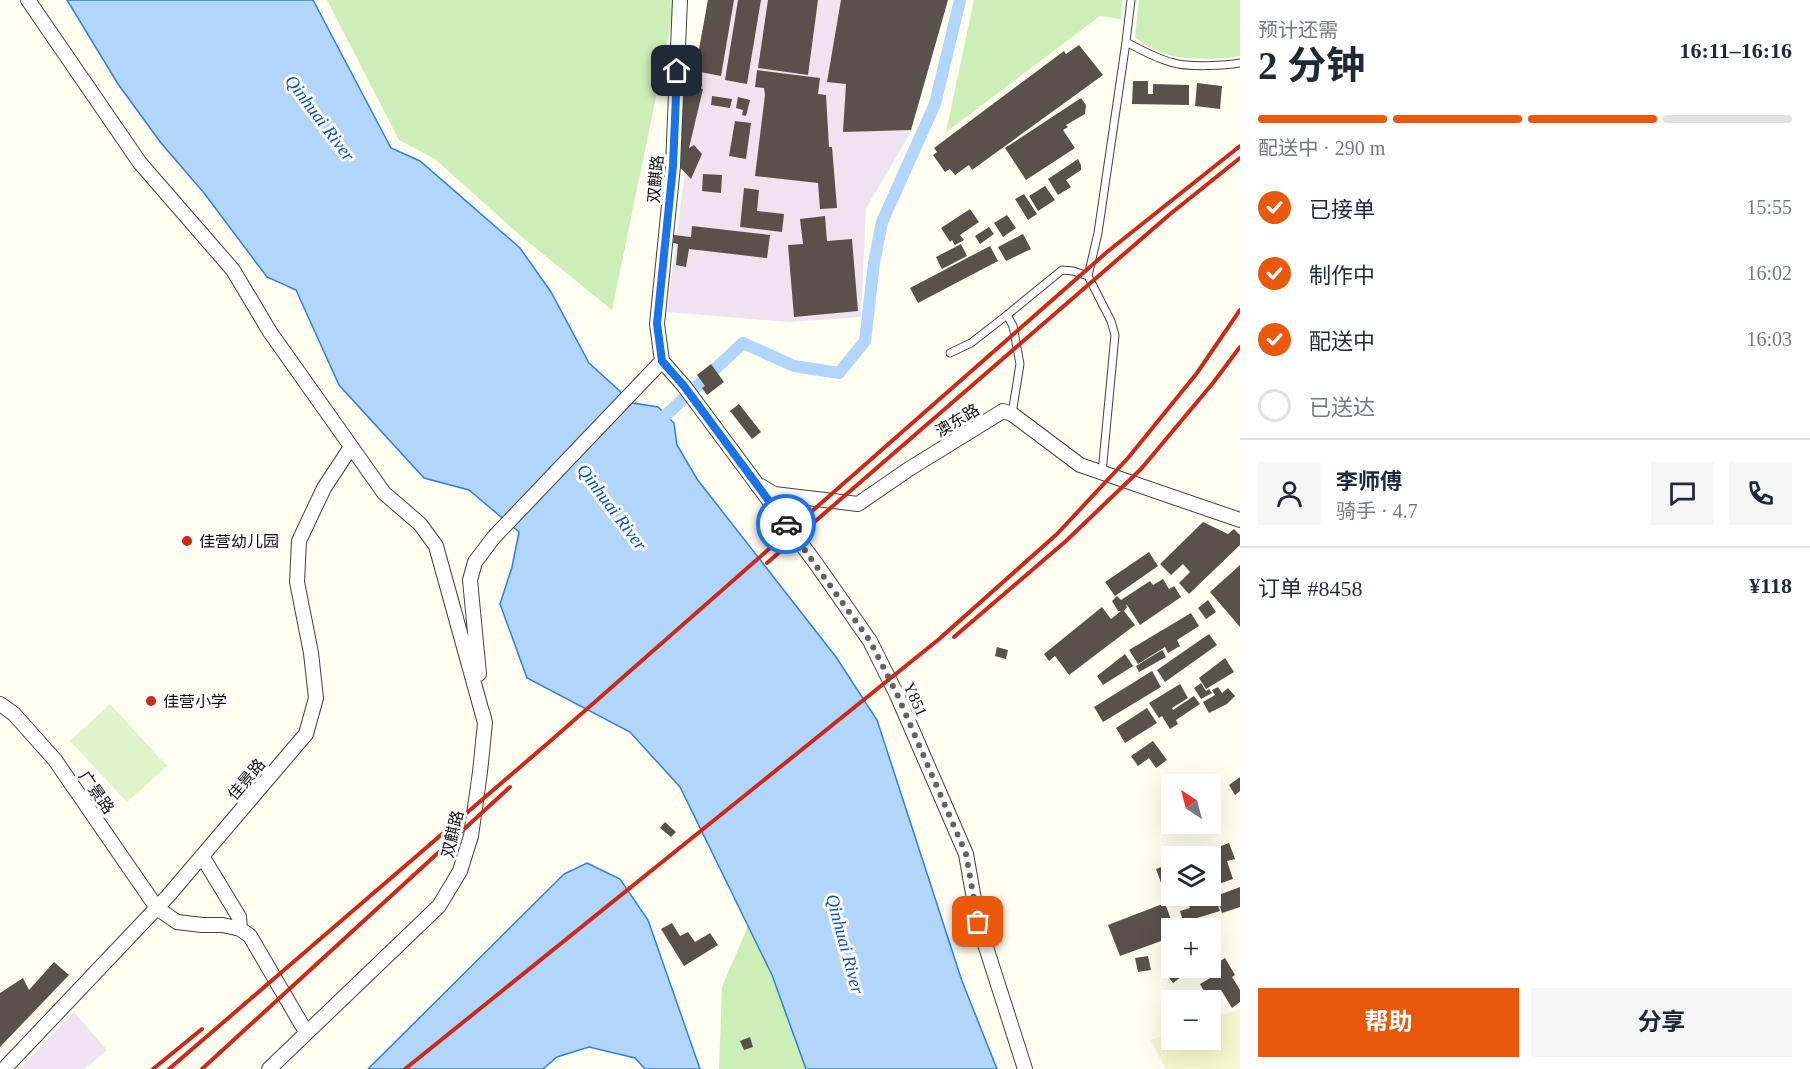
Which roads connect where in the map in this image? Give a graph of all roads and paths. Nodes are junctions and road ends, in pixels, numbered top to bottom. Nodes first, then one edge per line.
1 (28, 0) edge
2 (681, 0) edge
3 (1131, 0) edge
4 (1126, 42) junction
5 (1240, 63) edge
6 (1088, 276) junction
7 (1007, 315) junction
8 (950, 353) dead end
9 (662, 361) junction
10 (1012, 414) junction
11 (351, 447) junction
12 (1102, 473) junction
13 (754, 482) junction
14 (1240, 520) edge
15 (0, 704) edge
16 (484, 723) junction
17 (202, 856) junction
18 (157, 908) junction
19 (240, 929) junction
20 (306, 1032) junction
21 (4, 1069) edge
22 (269, 1069) edge
23 (1025, 1069) edge

1 - 11 street
2 - 9 street, 双麒路
3 - 4 lane
4 - 5 lane
4 - 6 lane
6 - 7 lane
6 - 12 lane
7 - 8 lane
7 - 10 lane
9 - 13 street, Y851
9 - 16 street, 双麒路
10 - 12 street
10 - 13 street, 澳东路
11 - 16 street
11 - 17 street, 佳景路
12 - 14 street
13 - 23 street, Y851
15 - 18 street, 广景路
16 - 20 street, 双麒路
17 - 18 street, 佳景路
17 - 19 street
18 - 19 street
18 - 21 street, 佳景路
19 - 20 street
20 - 22 street, 双麒路

